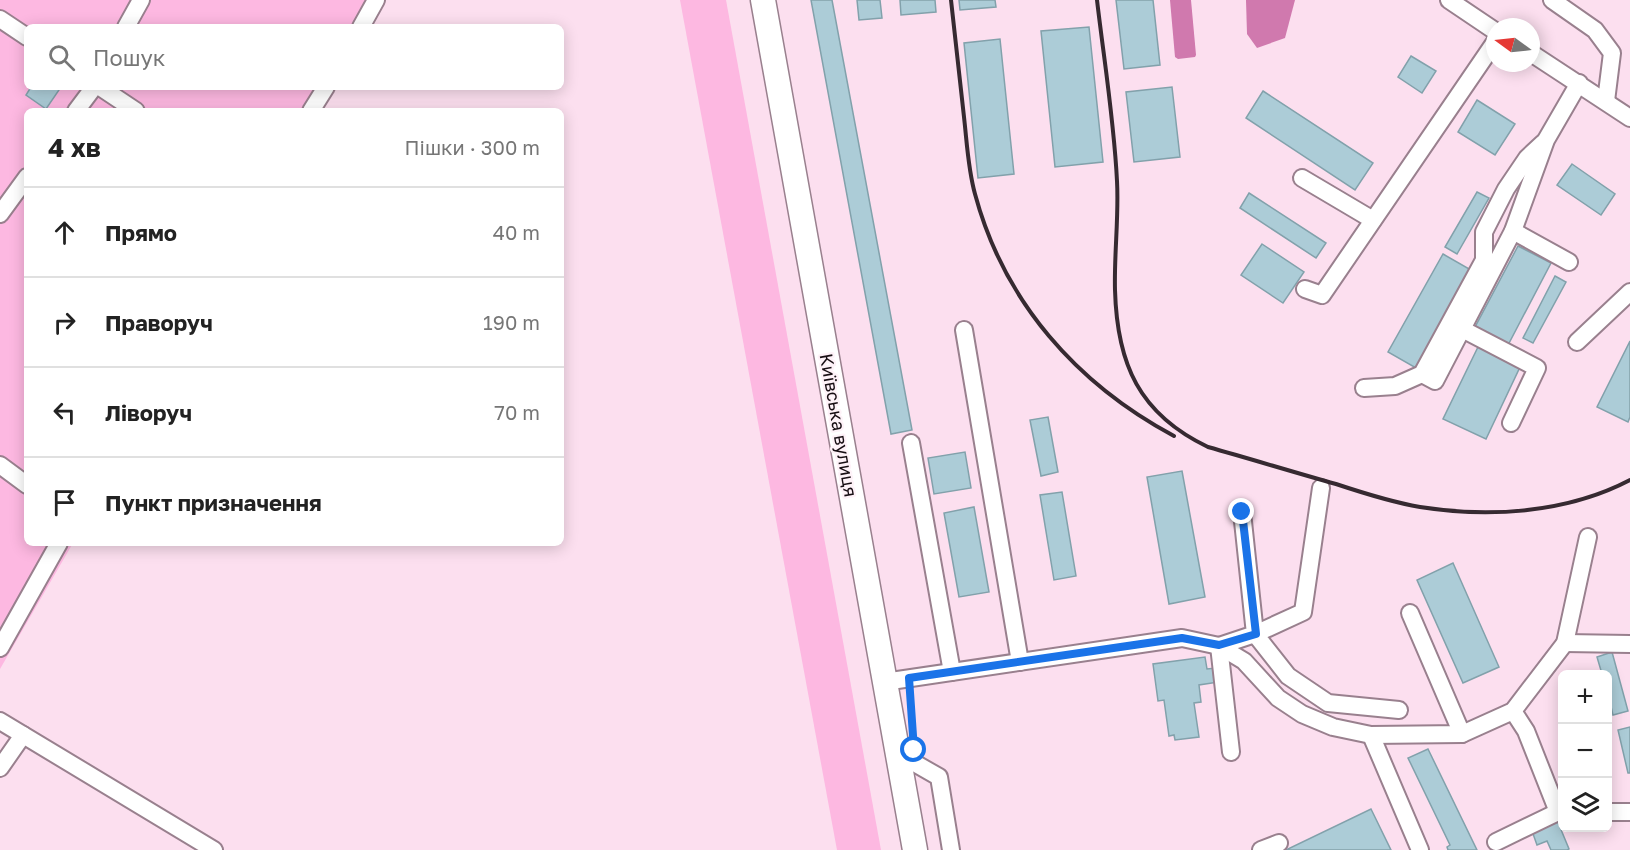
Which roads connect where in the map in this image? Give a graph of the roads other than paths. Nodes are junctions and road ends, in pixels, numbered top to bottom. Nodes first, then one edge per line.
1 (141, 0) edge
2 (376, 0) edge
3 (764, 0) edge
4 (1449, 0) edge
5 (1552, 0) edge
6 (0, 19) edge
7 (128, 24) edge
8 (363, 24) edge
9 (1486, 25) edge
10 (24, 35) edge
11 (1486, 55) edge
12 (1540, 59) edge
13 (1579, 83) junction
14 (92, 90) edge
15 (104, 90) edge
16 (324, 90) edge
17 (1606, 101) junction
18 (78, 108) edge
19 (132, 108) edge
20 (313, 108) edge
21 (1630, 118) edge
22 (1546, 140) junction
23 (1302, 178) dead end
24 (24, 181) edge
25 (0, 214) edge
26 (1373, 220) junction
27 (1513, 231) junction
28 (1569, 262) dead end
29 (1305, 289) dead end
30 (1630, 292) edge
31 (1462, 329) junction
32 (964, 330) dead end
33 (1576, 342) dead end
34 (1422, 374) junction
35 (1364, 387) dead end
36 (1510, 423) dead end
37 (911, 443) dead end
38 (0, 465) edge
39 (24, 483) edge
40 (1321, 488) dead end
41 (1242, 512) dead end
42 (1588, 537) dead end
43 (57, 546) edge
44 (1410, 613) dead end
45 (1256, 634) junction
46 (1565, 643) junction
47 (1630, 644) edge
48 (1219, 645) junction
49 (0, 648) edge
50 (1020, 662) junction
51 (952, 672) junction
52 (885, 682) junction
53 (1400, 710) dead end
54 (1513, 711) junction
55 (0, 721) edge
56 (1462, 734) junction
57 (23, 735) junction
58 (1371, 735) junction
59 (1231, 752) dead end
60 (897, 753) junction
61 (0, 768) edge
62 (1558, 807) edge
63 (1612, 812) edge
64 (1630, 812) edge
65 (1558, 813) edge
66 (1496, 842) dead end
67 (1279, 843) dead end
68 (210, 850) edge
69 (915, 850) edge
70 (951, 850) edge
71 (1261, 850) edge
72 (1420, 850) edge

1 - 7 street
2 - 8 street
3 - 52 highway, Київська вулиця
4 - 9 street
5 - 17 street
6 - 10 street
11 - 26 street
12 - 13 street
13 - 17 street
13 - 22 street
14 - 18 street
15 - 19 street
16 - 20 street
17 - 21 street
22 - 27 street
22 - 34 street
23 - 26 street
24 - 25 street
26 - 29 street
27 - 28 street
27 - 31 street
30 - 33 street
31 - 34 street
31 - 36 street
32 - 50 street
34 - 35 street
37 - 51 street
38 - 39 street
40 - 45 street
41 - 45 street
42 - 46 street
43 - 49 street
44 - 56 street
45 - 48 street
45 - 53 street
46 - 47 street
46 - 54 street
48 - 50 street
48 - 58 street
48 - 59 street
50 - 51 street
51 - 52 street
52 - 60 highway, Київська вулиця
54 - 56 street
54 - 62 street
55 - 57 street
56 - 58 street
57 - 61 street
57 - 68 street
58 - 72 street
60 - 69 highway, Київська вулиця
60 - 70 street
63 - 64 street
65 - 66 street
67 - 71 street

